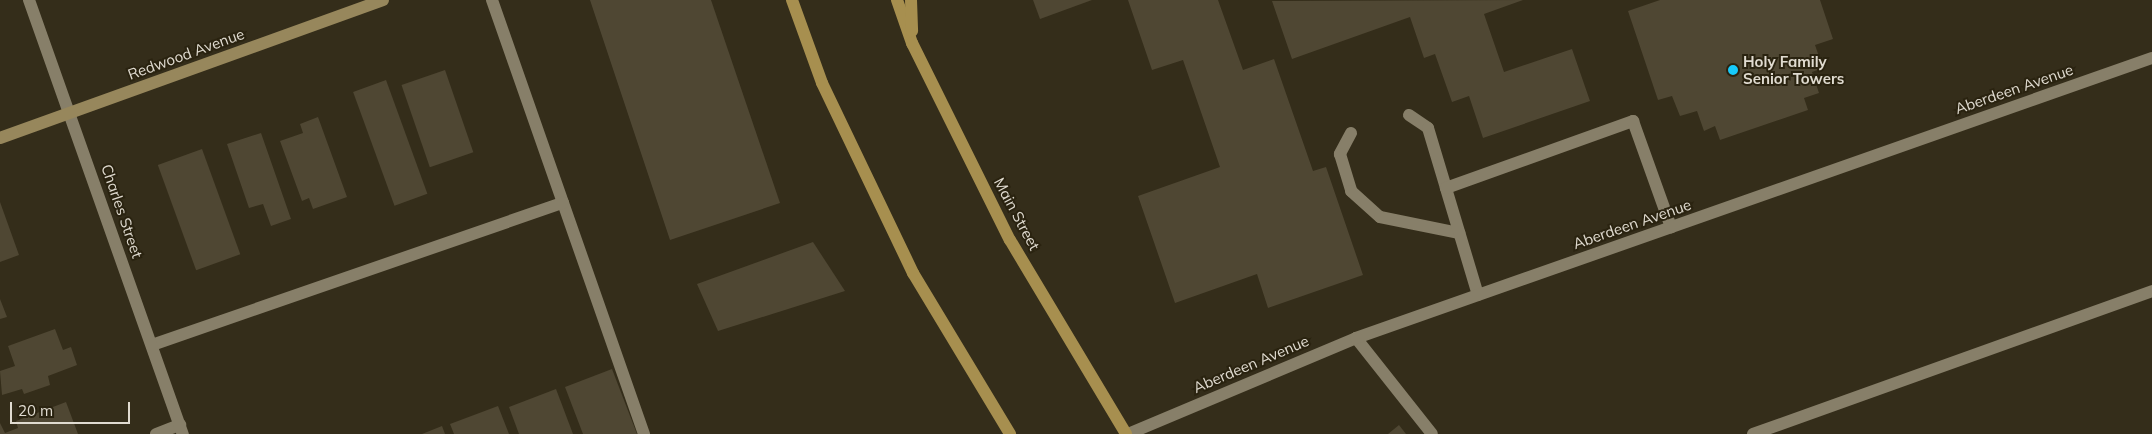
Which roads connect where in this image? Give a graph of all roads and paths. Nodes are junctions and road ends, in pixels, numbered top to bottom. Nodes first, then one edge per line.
1 (29, 0) edge
2 (383, 0) edge
3 (492, 0) edge
4 (792, 0) edge
5 (897, 0) edge
6 (910, 0) edge
7 (357, 4) edge
8 (912, 43) junction
9 (2152, 58) edge
10 (70, 114) junction
11 (1409, 115) dead end
12 (1351, 133) dead end
13 (0, 138) edge
14 (1446, 188) junction
15 (563, 203) junction
16 (1671, 227) junction
17 (1459, 233) junction
18 (2152, 291) edge
19 (1478, 295) junction
20 (1356, 338) junction
21 (152, 344) junction
22 (182, 430) edge
23 (156, 434) edge
24 (644, 434) edge
25 (1010, 434) edge
26 (1127, 434) edge
27 (1432, 434) edge
28 (1753, 434) edge

1 - 10 street, Charles Street
2 - 7 main road, Redwood Avenue
3 - 15 street
4 - 25 main road
5 - 8 main road, Main Street
6 - 8 main road
7 - 10 main road, Redwood Avenue
8 - 26 main road, Main Street
9 - 16 street, Aberdeen Avenue
10 - 13 main road, Redwood Avenue
10 - 21 street, Charles Street
11 - 14 street
12 - 17 street
14 - 16 street
14 - 17 street
15 - 21 street
15 - 24 street
16 - 19 street, Aberdeen Avenue
17 - 19 street
18 - 28 street
19 - 20 street, Aberdeen Avenue
20 - 26 street, Aberdeen Avenue
20 - 27 street
21 - 22 street, Charles Street
22 - 23 street

